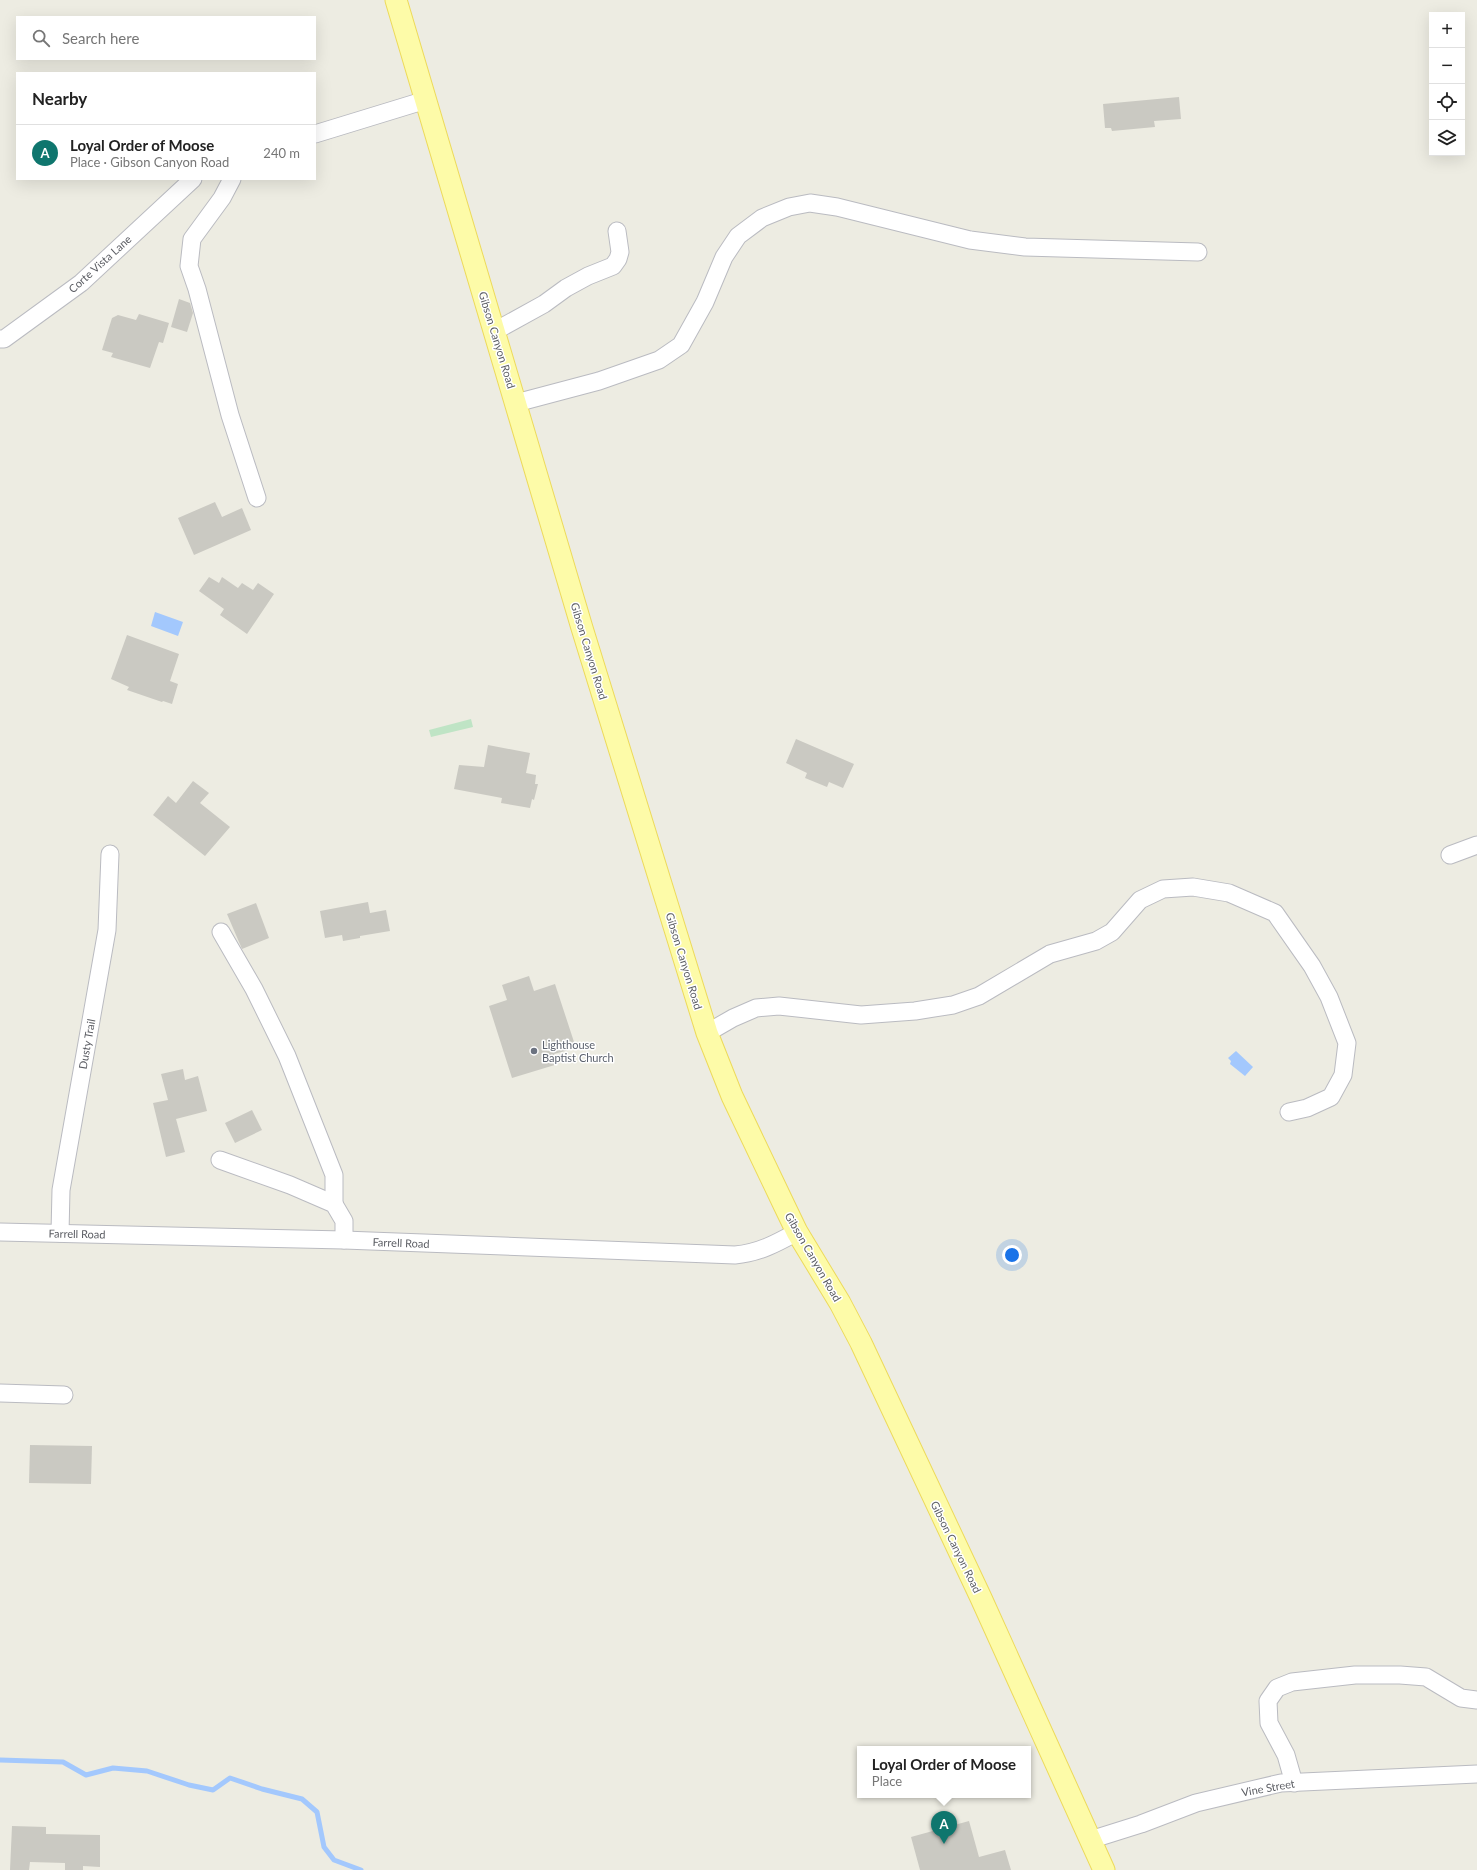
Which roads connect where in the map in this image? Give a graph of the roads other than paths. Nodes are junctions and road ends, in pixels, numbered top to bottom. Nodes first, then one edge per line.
1 (396, 0) edge
2 (426, 100) junction
3 (316, 134) edge
4 (192, 180) edge
5 (231, 180) edge
6 (617, 231) dead end
7 (1198, 252) dead end
8 (495, 331) junction
9 (0, 339) edge
10 (516, 402) junction
11 (257, 498) dead end
12 (1477, 845) edge
13 (110, 854) dead end
14 (1450, 854) dead end
15 (221, 932) dead end
16 (707, 1033) junction
17 (1289, 1112) dead end
18 (220, 1160) dead end
19 (334, 1204) junction
20 (0, 1232) edge
21 (798, 1232) junction
22 (60, 1233) junction
23 (344, 1240) junction
24 (0, 1393) edge
25 (64, 1395) dead end
26 (1477, 1700) edge
27 (1477, 1774) edge
28 (1294, 1783) junction
29 (1090, 1840) junction
30 (1104, 1870) edge

1 - 2 main road, Gibson Canyon Road
2 - 3 street
2 - 8 main road, Gibson Canyon Road
4 - 9 street, Corte Vista Lane
5 - 11 street
6 - 8 street
7 - 10 street
8 - 10 main road, Gibson Canyon Road
10 - 16 main road, Gibson Canyon Road
12 - 14 street
13 - 22 street, Dusty Trail
15 - 19 street
16 - 17 street
16 - 21 main road, Gibson Canyon Road
18 - 19 street
19 - 23 street
20 - 22 street, Farrell Road
21 - 23 street, Farrell Road
21 - 29 main road, Gibson Canyon Road
22 - 23 street, Farrell Road
24 - 25 street
26 - 28 street
27 - 28 street, Vine Street
28 - 29 street, Vine Street
29 - 30 main road, Gibson Canyon Road

